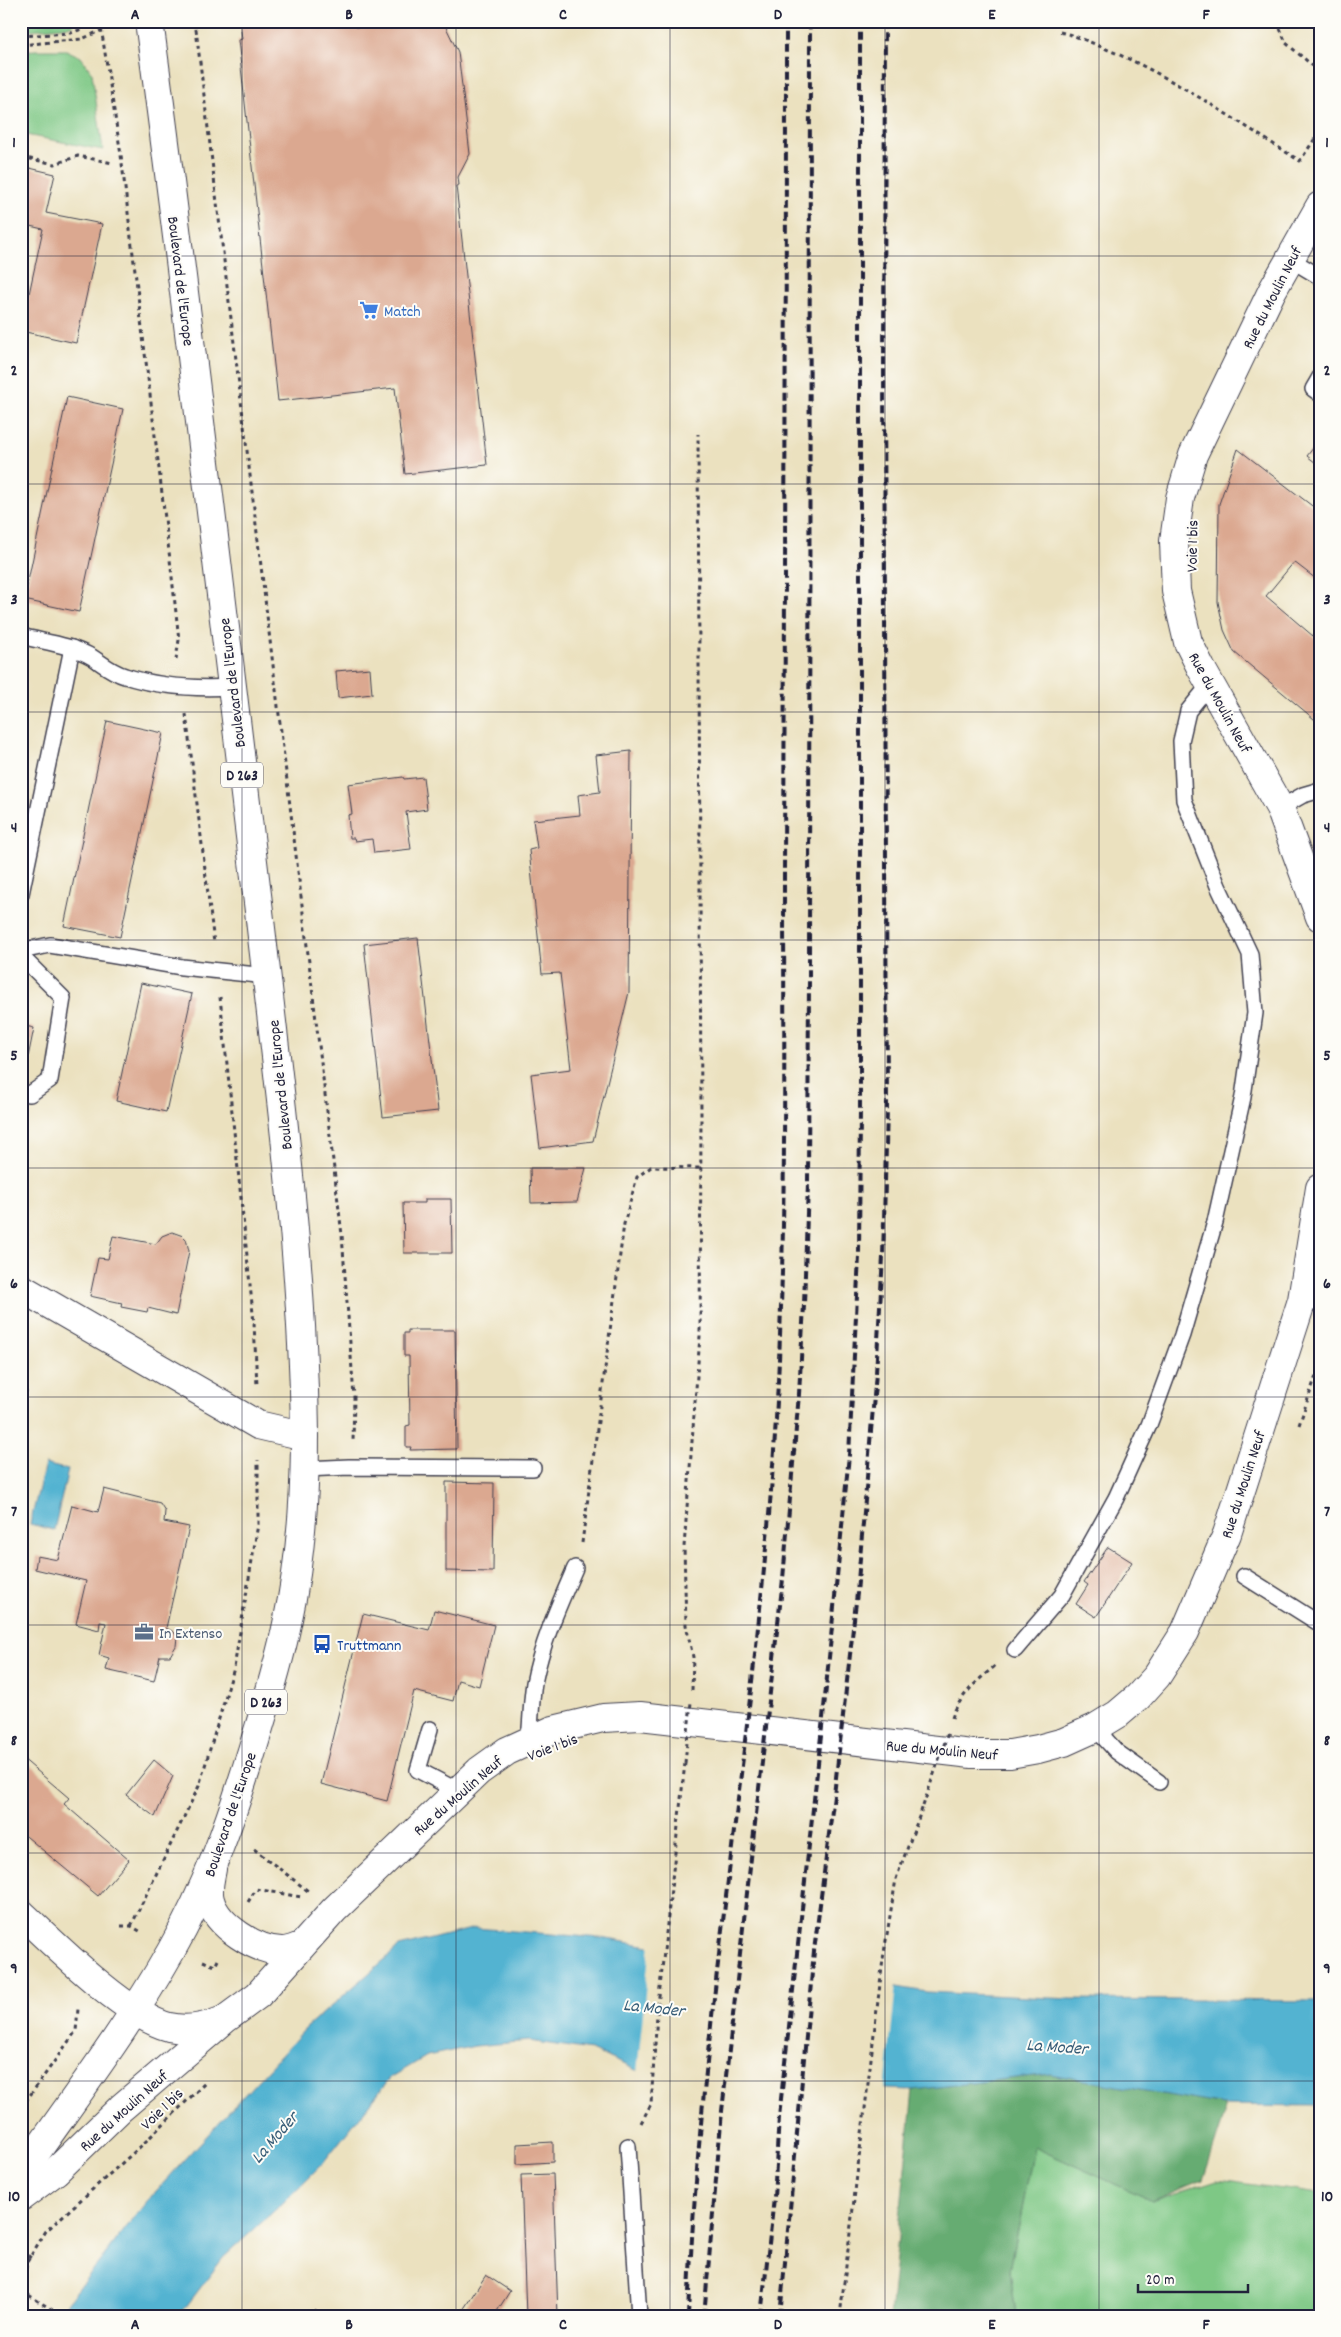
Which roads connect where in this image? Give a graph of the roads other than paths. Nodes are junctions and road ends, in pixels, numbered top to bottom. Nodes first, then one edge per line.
1 (149, 21) edge
2 (1320, 206) edge
3 (1290, 259) junction
4 (1320, 277) edge
5 (1320, 377) edge
6 (1320, 394) edge
7 (21, 636) edge
8 (72, 648) junction
9 (1210, 684) junction
10 (232, 687) junction
11 (1320, 790) edge
12 (1280, 808) junction
13 (21, 894) edge
14 (1320, 917) edge
15 (21, 951) edge
16 (21, 956) edge
17 (267, 976) junction
18 (21, 1093) edge
19 (1320, 1188) edge
20 (21, 1288) edge
21 (1311, 1302) edge
22 (305, 1436) junction
23 (534, 1468) dead end
24 (306, 1469) junction
25 (575, 1568) road end
26 (1244, 1576) dead end
27 (1320, 1624) edge
28 (1015, 1650) road end
29 (1094, 1728) junction
30 (430, 1729) dead end
31 (529, 1740) junction
32 (1159, 1782) dead end
33 (456, 1790) junction
34 (212, 1869) junction
35 (21, 1913) edge
36 (301, 1946) junction
37 (135, 2011) junction
38 (224, 2020) junction
39 (628, 2146) dead end
40 (21, 2174) edge
41 (21, 2197) edge
42 (639, 2316) edge

1 - 10 street, Boulevard de l'Europe / D 263
2 - 3 street, Rue du Moulin Neuf
3 - 4 lane
3 - 9 street, Rue du Moulin Neuf
5 - 6 lane
7 - 8 lane
8 - 10 lane
8 - 13 lane
9 - 12 street, Rue du Moulin Neuf
9 - 28 lane
10 - 17 street, Boulevard de l'Europe / D 263
11 - 12 lane
12 - 14 street, Rue du Moulin Neuf
15 - 17 lane
16 - 18 lane
17 - 22 street, Boulevard de l'Europe / D 263
19 - 21 street, Rue du Moulin Neuf
20 - 22 street
21 - 29 street, Rue du Moulin Neuf
22 - 24 street, Boulevard de l'Europe / D 263
23 - 24 lane
24 - 34 street, Boulevard de l'Europe / D 263
25 - 31 lane
26 - 27 lane
29 - 31 street, Rue du Moulin Neuf
29 - 32 lane
30 - 33 lane
31 - 33 street, Rue du Moulin Neuf
33 - 36 street, Rue du Moulin Neuf
34 - 36 street
34 - 37 street, Boulevard de l'Europe / D 263
35 - 37 street, Rue du Moulin Neuf
36 - 38 street, Rue du Moulin Neuf
37 - 38 street, Rue du Moulin Neuf
37 - 40 street, Boulevard de l'Europe
38 - 41 street, Rue du Moulin Neuf
39 - 42 lane

